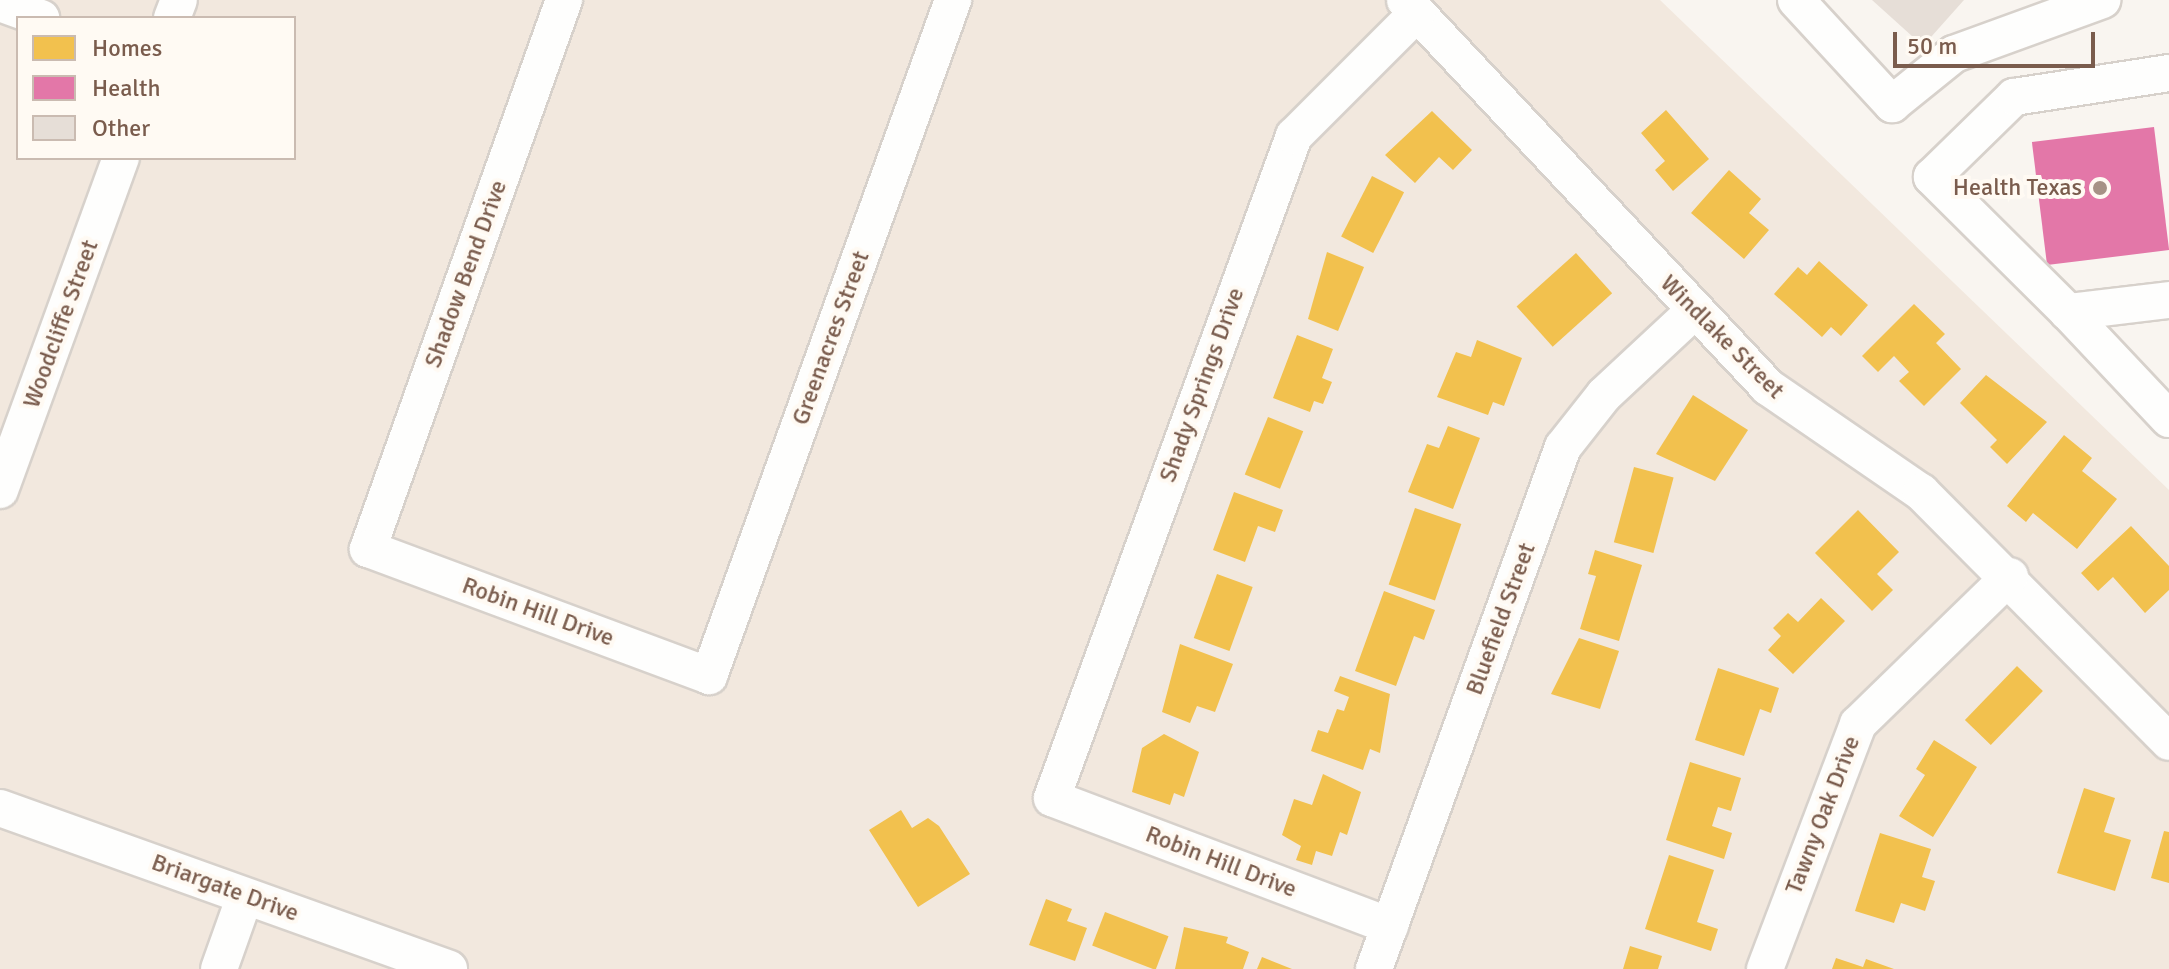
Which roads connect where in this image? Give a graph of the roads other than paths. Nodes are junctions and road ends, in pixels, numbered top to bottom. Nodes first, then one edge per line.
1 (564, 0) edge
2 (953, 0) edge
3 (1796, 0) edge
4 (2102, 0) edge
5 (0, 3) edge
6 (1411, 6) edge
7 (2060, 8) edge
8 (36, 16) edge
9 (2169, 73) edge
10 (120, 160) edge
11 (2169, 300) edge
12 (1694, 311) junction
13 (2068, 312) junction
14 (14, 409) edge
15 (2169, 419) edge
16 (0, 490) edge
17 (368, 549) joint
18 (2010, 576) junction
19 (709, 676) joint
20 (2169, 742) edge
21 (1052, 798) joint
22 (0, 808) edge
23 (245, 896) junction
24 (1390, 926) junction
25 (219, 969) edge
26 (449, 969) edge
27 (1374, 969) edge
28 (1765, 969) edge

1 - 17 street, Shadow Bend Drive
2 - 19 street, Greenacres Street
3 - 7 street
4 - 7 street
5 - 8 street
6 - 12 street, Windlake Street
6 - 21 street, Shady Springs Drive
9 - 13 street
10 - 14 street, Woodcliffe Street
11 - 13 street
12 - 18 street, Windlake Street
12 - 24 street, Bluefield Street
13 - 15 street
14 - 16 street, Woodcliffe Street
17 - 19 street, Robin Hill Drive
18 - 20 street, Windlake Street
18 - 28 street, Tawny Oak Drive
21 - 24 street, Robin Hill Drive
22 - 23 street, Briargate Drive
23 - 25 street
23 - 26 street, Briargate Drive
24 - 27 street, Bluefield Street

